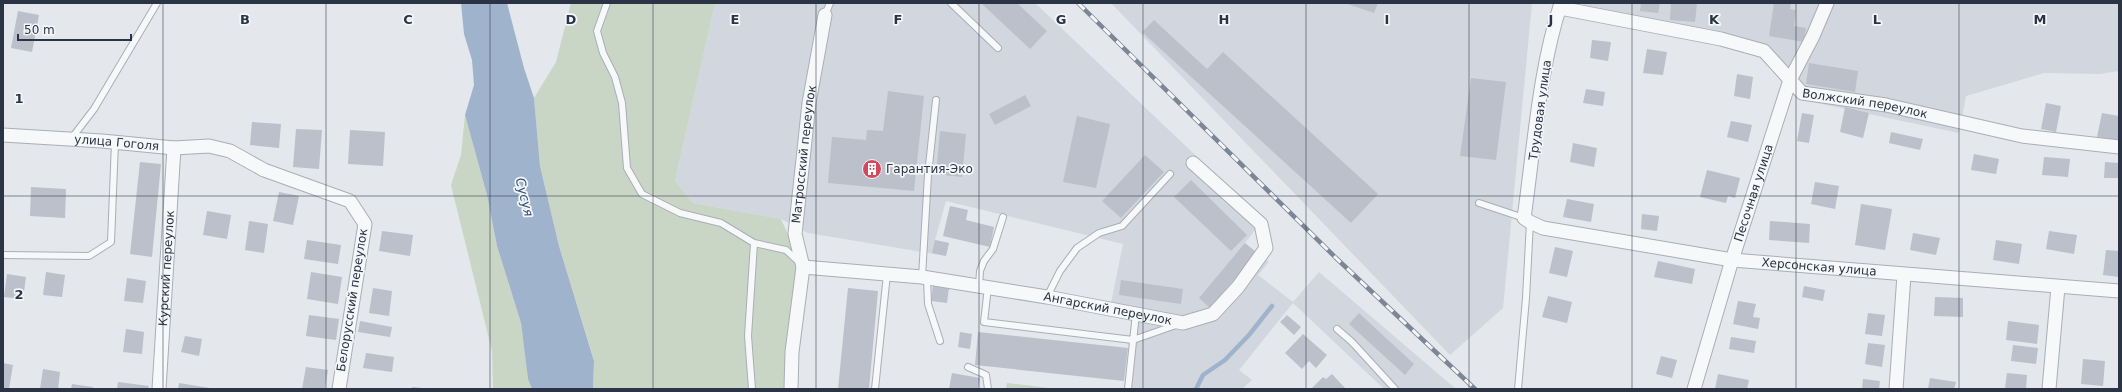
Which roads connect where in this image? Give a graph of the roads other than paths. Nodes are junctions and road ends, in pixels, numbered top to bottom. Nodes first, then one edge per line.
1 (157, 3) edge
2 (607, 3) edge
3 (951, 3) edge
4 (1827, 3) edge
5 (1560, 5) edge
6 (828, 9) edge
7 (998, 48) dead end
8 (1790, 80) junction
9 (936, 100) dead end
10 (3, 135) edge
11 (71, 139) junction
12 (115, 142) junction
13 (2119, 147) edge
14 (174, 148) junction
15 (230, 151) joint
16 (1193, 163) dead end
17 (1170, 174) dead end
18 (1479, 203) dead end
19 (1004, 217) dead end
20 (1527, 220) junction
21 (754, 243) junction
22 (3, 255) edge
23 (1732, 260) junction
24 (804, 267) junction
25 (887, 274) junction
26 (1904, 275) junction
27 (924, 278) junction
28 (984, 287) junction
29 (2058, 287) junction
30 (2119, 291) edge
31 (1047, 297) junction
32 (1136, 313) junction
33 (1183, 322) junction
34 (1337, 329) dead end
35 (1133, 340) junction
36 (940, 341) dead end
37 (968, 367) dead end
38 (159, 389) edge
39 (339, 389) edge
40 (752, 389) edge
41 (791, 389) edge
42 (875, 389) edge
43 (988, 389) edge
44 (1128, 389) edge
45 (1395, 389) edge
46 (1518, 389) edge
47 (1694, 389) edge
48 (1896, 389) edge
49 (2049, 389) edge

1 - 11 lane
2 - 21 lane
3 - 7 lane
4 - 8 street, Песочная улица
5 - 8 street, Волжский переулок
5 - 20 street, Трудовая улица
6 - 24 street, Матросский переулок
8 - 13 street, Волжский переулок
8 - 23 street, Песочная улица
9 - 27 lane
10 - 11 street, улица Гоголя
11 - 12 street, улица Гоголя
12 - 14 street, улица Гоголя
12 - 22 lane
14 - 15 street, улица Гоголя
14 - 38 street, Курский переулок
15 - 39 street, Белорусский переулок
16 - 33 street, Ангарский переулок
17 - 31 lane
18 - 20 lane
19 - 28 lane
20 - 23 street, Херсонская улица
20 - 46 lane
21 - 24 lane
21 - 40 lane
23 - 26 street, Херсонская улица
23 - 47 street, Песочная улица
24 - 25 street, Ангарский переулок
24 - 41 street, Матросский переулок
25 - 27 street, Ангарский переулок
25 - 42 lane
26 - 29 street, Херсонская улица
26 - 48 street
27 - 28 street, Ангарский переулок
27 - 36 lane
28 - 31 street, Ангарский переулок
28 - 35 lane
29 - 30 street, Херсонская улица
29 - 49 street
31 - 32 street, Ангарский переулок
32 - 33 street, Ангарский переулок
32 - 35 lane
33 - 35 lane
34 - 45 lane
35 - 44 lane
37 - 43 lane

